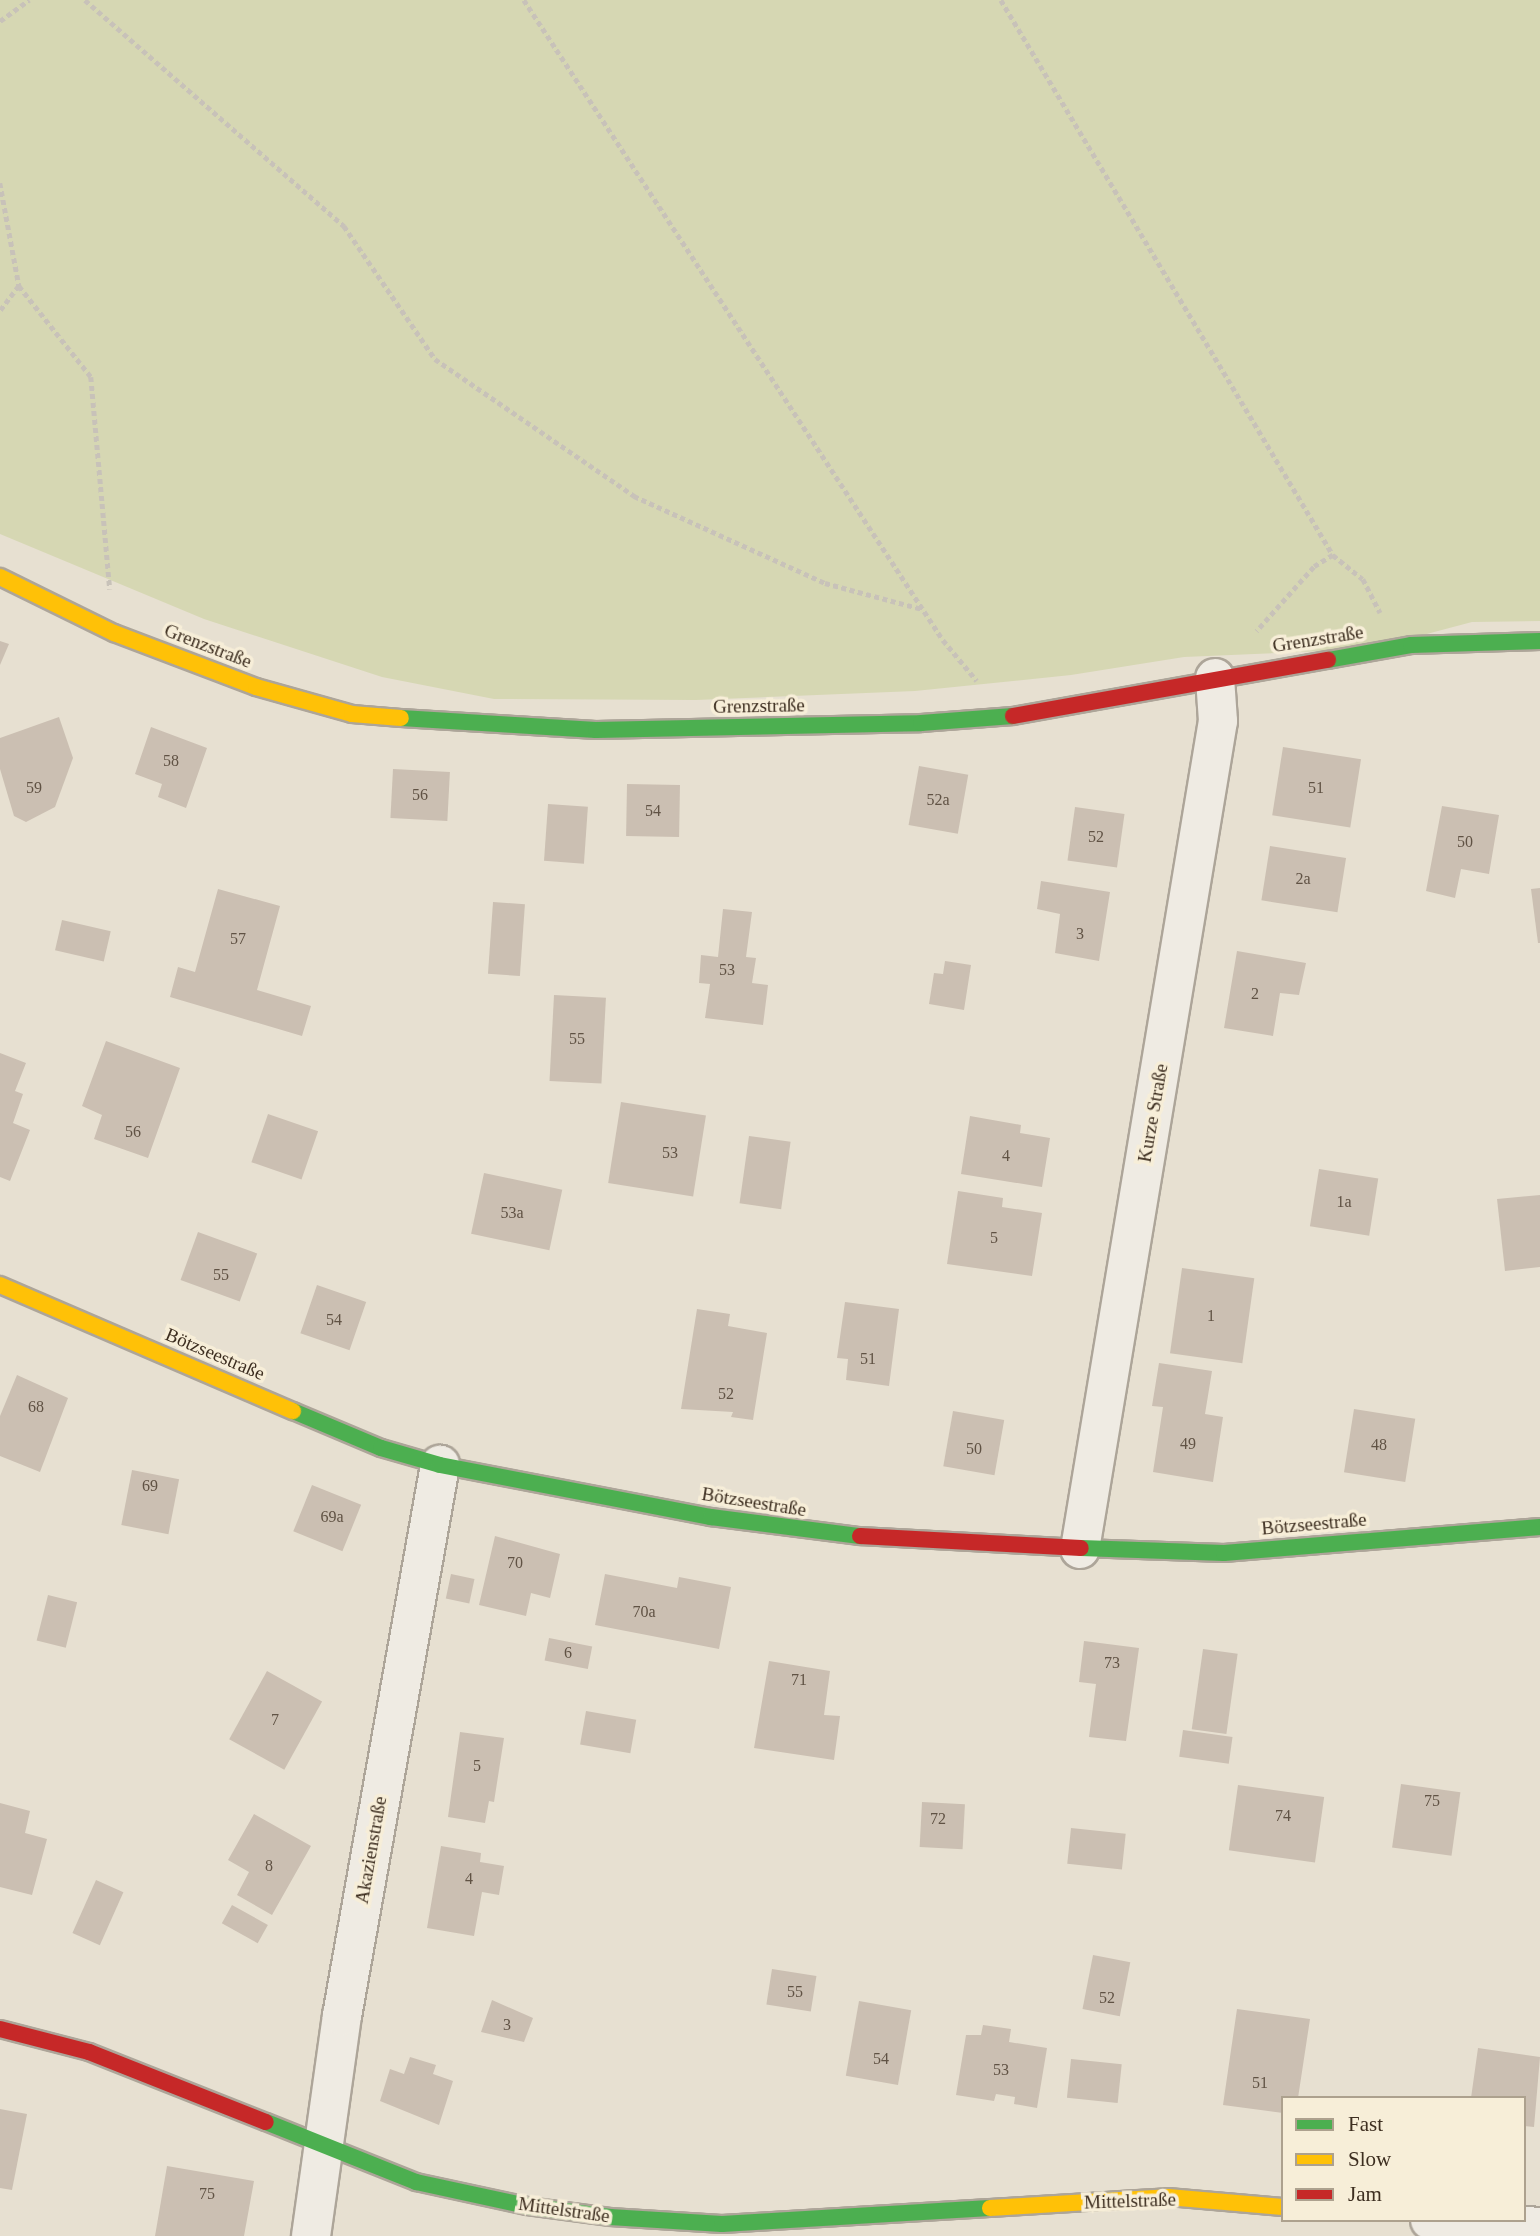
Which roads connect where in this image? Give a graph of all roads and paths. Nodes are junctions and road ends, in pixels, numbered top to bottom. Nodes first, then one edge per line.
1 (30, 0) edge
2 (85, 0) edge
3 (524, 0) edge
4 (1001, 0) edge
5 (0, 21) edge
6 (0, 183) edge
7 (19, 286) junction
8 (0, 311) edge
9 (1333, 555) junction
10 (0, 578) edge
11 (922, 609) junction
12 (114, 633) junction
13 (1540, 641) edge
14 (1411, 645) junction
15 (1215, 678) junction
16 (1007, 717) junction
17 (0, 1285) edge
18 (440, 1465) junction
19 (1540, 1527) edge
20 (1080, 1549) junction
21 (0, 2029) edge
22 (323, 2146) junction
23 (1281, 2207) edge
24 (1461, 2222) edge
25 (1540, 2227) edge
26 (311, 2236) edge

1 - 5 path
2 - 11 path
3 - 11 path
4 - 9 path
6 - 7 path
7 - 8 path
7 - 12 path
9 - 14 path
9 - 15 path
10 - 12 street, Grenzstraße
11 - 16 path
12 - 16 street, Grenzstraße
13 - 14 street, Grenzstraße
14 - 15 street, Grenzstraße
15 - 16 street, Grenzstraße
15 - 20 street, Kurze Straße
17 - 18 street, Bötzseestraße
18 - 20 street, Bötzseestraße
18 - 22 street, Akazienstraße
19 - 20 street, Bötzseestraße
21 - 22 street, Mittelstraße
22 - 23 street, Mittelstraße
22 - 26 street, Akazienstraße
24 - 25 street

